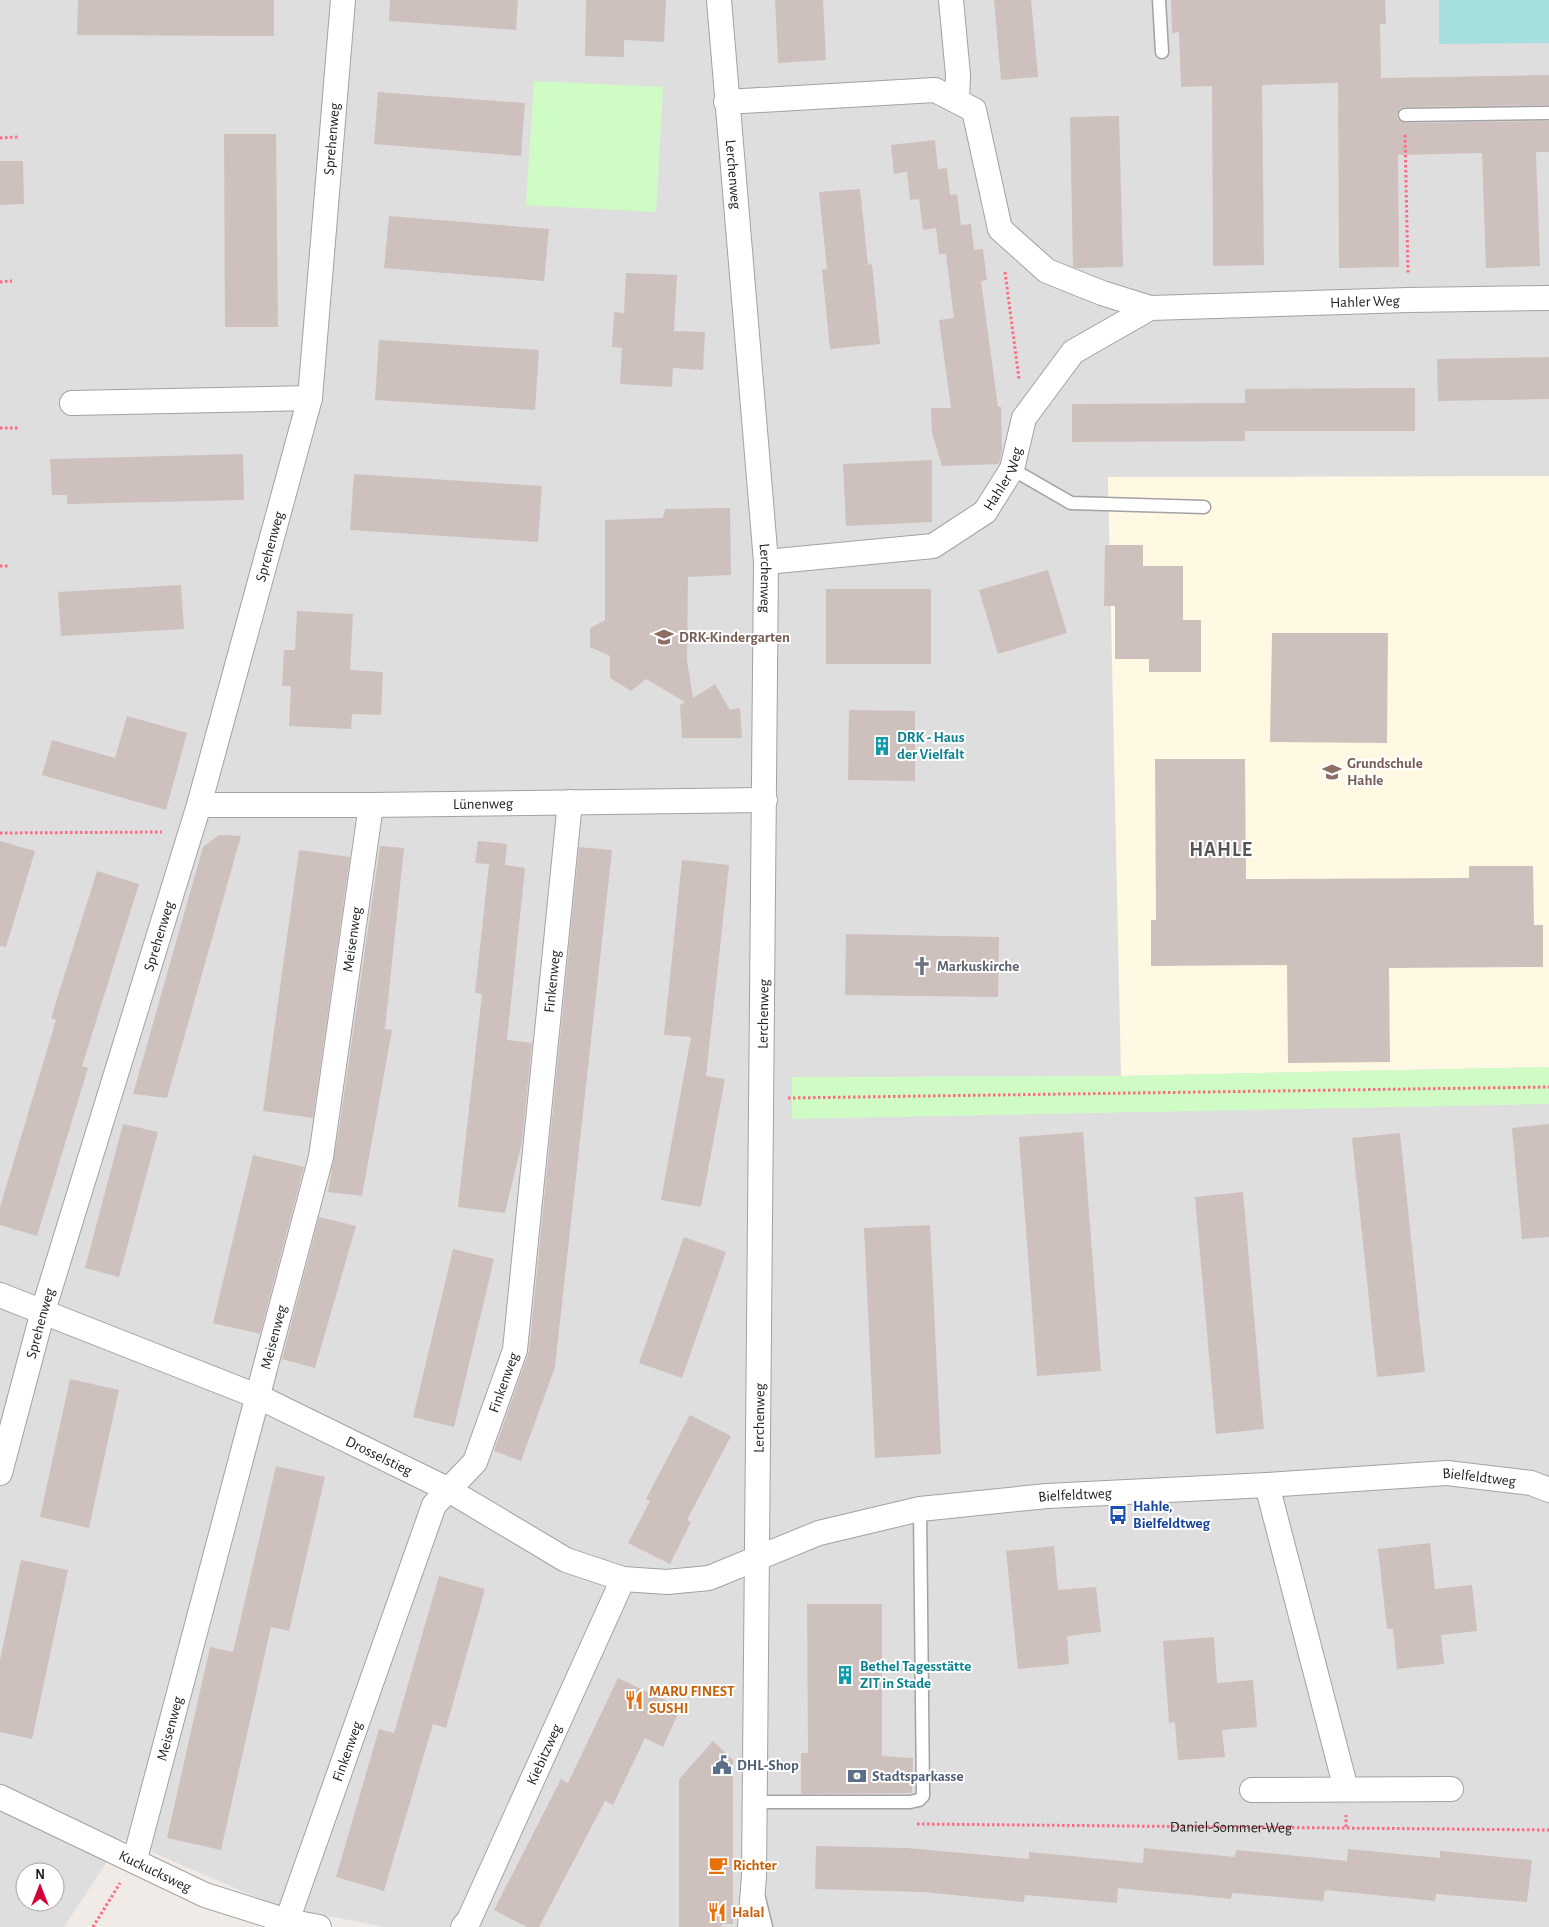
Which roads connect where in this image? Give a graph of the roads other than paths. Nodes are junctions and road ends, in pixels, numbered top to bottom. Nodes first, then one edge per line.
1 (343, 0) edge
2 (719, 0) edge
3 (951, 0) edge
4 (1159, 0) edge
5 (1162, 52) dead end
6 (957, 100) junction
7 (726, 102) junction
8 (1549, 113) edge
9 (1405, 115) road end
10 (1549, 298) edge
11 (1150, 308) junction
12 (310, 398) junction
13 (72, 403) dead end
14 (1012, 469) junction
15 (1204, 507) dead end
16 (766, 562) junction
17 (765, 800) junction
18 (570, 802) junction
19 (199, 805) junction
20 (371, 805) junction
21 (0, 1296) edge
22 (44, 1311) junction
23 (257, 1396) junction
24 (0, 1473) edge
25 (1267, 1485) junction
26 (447, 1489) junction
27 (1549, 1490) edge
28 (920, 1509) junction
29 (758, 1558) junction
30 (623, 1579) junction
31 (1452, 1789) dead end
32 (1252, 1790) dead end
33 (1346, 1790) junction
34 (0, 1797) edge
35 (755, 1802) junction
36 (135, 1859) junction
37 (754, 1876) junction
38 (287, 1921) junction
39 (319, 1927) edge
40 (463, 1927) edge
41 (750, 1927) edge
42 (766, 1927) edge

1 - 12 street, Sprehenweg
2 - 7 street, Lerchenweg
3 - 6 street
4 - 5 lane
6 - 7 street
6 - 11 street, Hahler Weg
7 - 16 street, Lerchenweg
8 - 9 lane
10 - 11 street, Hahler Weg
11 - 14 street, Hahler Weg
12 - 13 street
12 - 19 street, Sprehenweg
14 - 15 lane
14 - 16 street, Hahler Weg
16 - 17 street, Lerchenweg
17 - 18 street, Lünenweg
17 - 29 street, Lerchenweg
18 - 20 street, Lünenweg
18 - 26 street, Finkenweg
19 - 20 street, Lünenweg
19 - 22 street, Sprehenweg
20 - 23 street, Meisenweg
21 - 22 street, Drosselstieg
22 - 23 street, Drosselstieg
22 - 24 street, Sprehenweg
23 - 26 street, Drosselstieg
23 - 36 street, Meisenweg
25 - 27 street, Bielfeldtweg
25 - 28 street, Bielfeldtweg
25 - 33 street
26 - 30 street, Drosselstieg
26 - 38 street, Finkenweg
28 - 29 street, Bielfeldtweg
28 - 35 lane
29 - 30 street, Drosselstieg
29 - 35 street, Lerchenweg
30 - 40 street, Kiebitzweg
31 - 33 street
32 - 33 street
34 - 36 street, Kuckucksweg
35 - 37 street, Lerchenweg
36 - 38 street, Kuckucksweg
37 - 41 street, Lerchenweg
37 - 42 lane
38 - 39 street, Kuckucksweg

